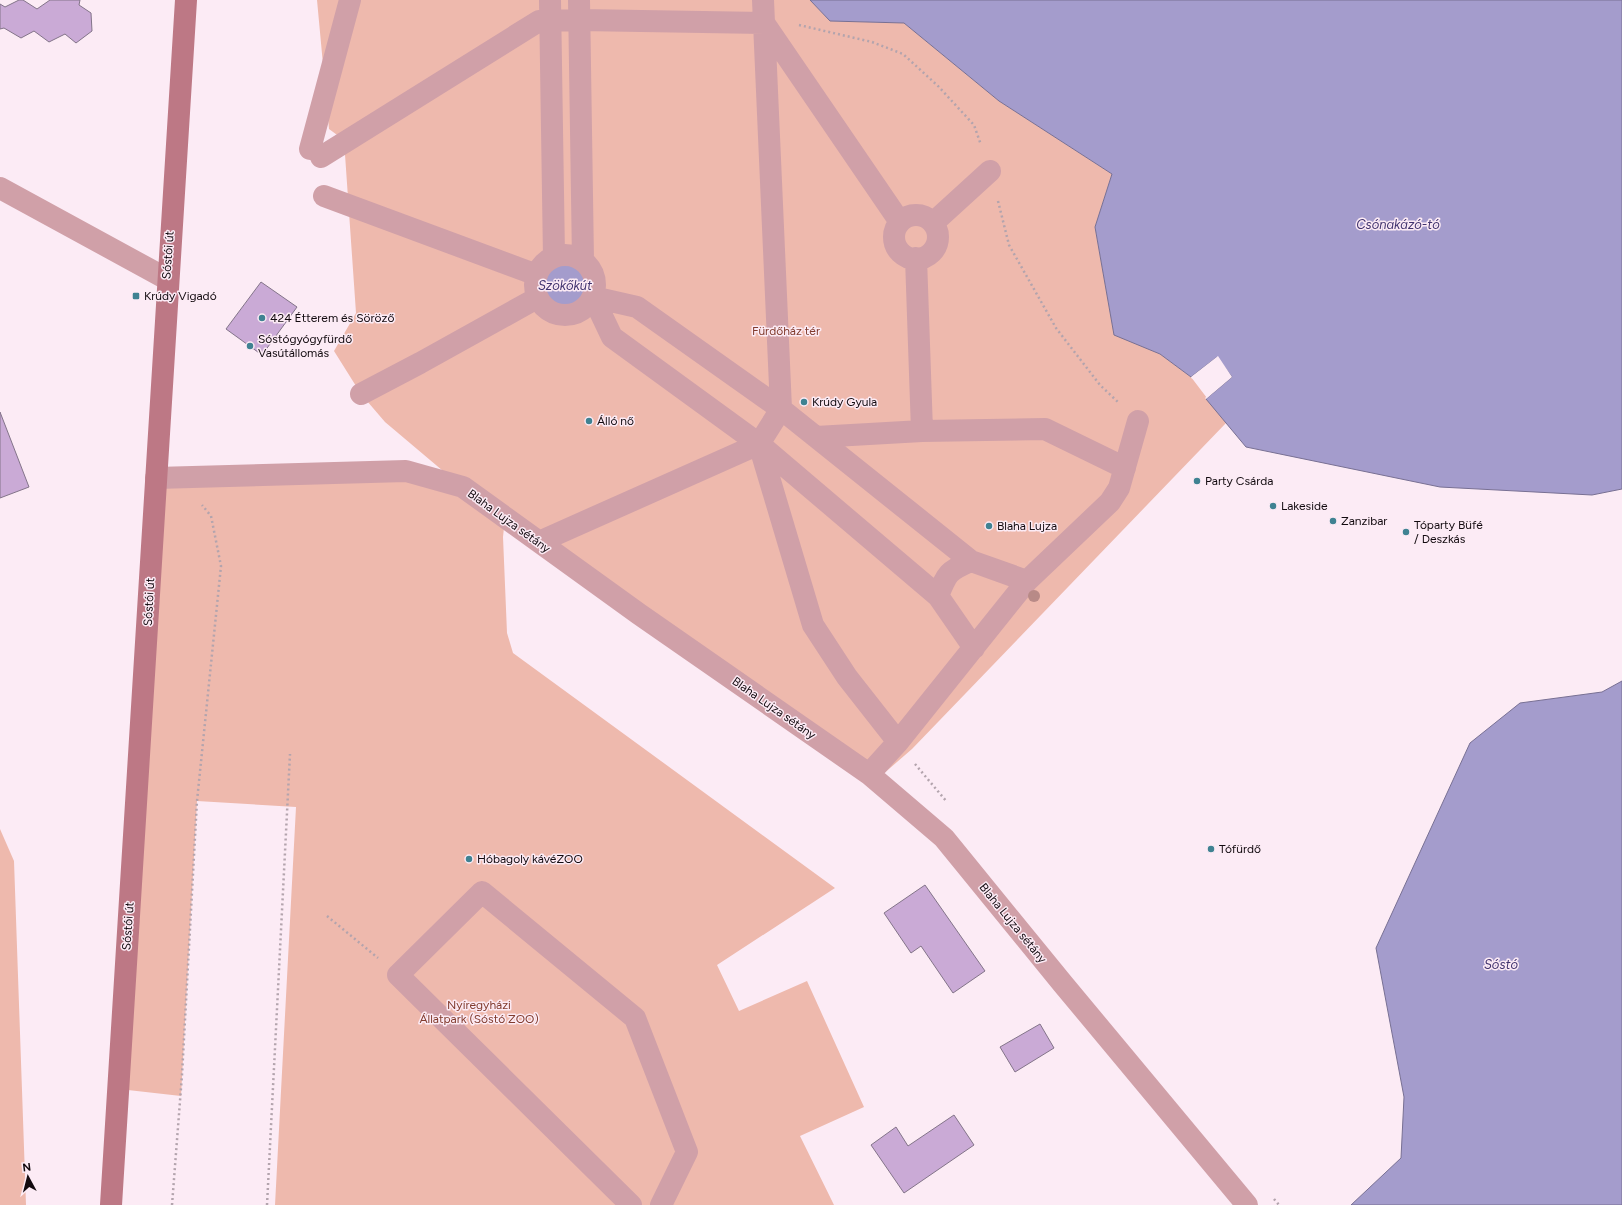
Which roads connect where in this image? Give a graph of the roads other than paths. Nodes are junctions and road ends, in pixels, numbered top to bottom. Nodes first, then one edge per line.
1 (186, 0) edge
2 (350, 0) edge
3 (762, 0) edge
4 (550, 10) edge
5 (580, 10) edge
6 (764, 23) junction
7 (990, 171) dead end
8 (0, 188) edge
9 (324, 196) dead end
10 (900, 222) junction
11 (933, 223) junction
12 (554, 257) junction
13 (916, 258) junction
14 (583, 261) junction
15 (537, 275) junction
16 (167, 279) junction
17 (593, 297) junction
18 (537, 298) junction
19 (361, 394) dead end
20 (781, 410) junction
21 (1138, 421) dead end
22 (922, 430) junction
23 (816, 437) junction
24 (759, 444) junction
25 (1124, 468) junction
26 (156, 478) junction
27 (539, 542) junction
28 (971, 561) junction
29 (1027, 580) junction
30 (938, 596) junction
31 (974, 648) junction
32 (898, 742) junction
33 (869, 774) junction
34 (111, 1205) edge
35 (631, 1205) edge
36 (661, 1205) edge
37 (1247, 1205) edge

1 - 16 street, Sóstói út
2 - 4 street
3 - 6 street
4 - 5 street
4 - 12 street
5 - 6 street
5 - 14 street
6 - 10 street
6 - 20 street
7 - 11 street
8 - 16 street
9 - 15 street
10 - 11 street
10 - 13 street
11 - 13 street
12 - 14 street
12 - 15 street
13 - 22 street
14 - 17 street
15 - 18 street
16 - 26 street, Sóstói út
17 - 18 street
17 - 20 street
17 - 24 street
18 - 19 street
20 - 23 street
20 - 24 street
21 - 25 street
22 - 23 street
22 - 25 street
23 - 28 street
24 - 27 street
24 - 30 street
24 - 32 street
25 - 29 street
26 - 27 street, Blaha Lujza sétány
26 - 34 street, Sóstói út
27 - 33 street, Blaha Lujza sétány
28 - 29 street
28 - 30 street
29 - 31 street
30 - 31 street
31 - 32 street
32 - 33 street
33 - 37 street, Blaha Lujza sétány
35 - 36 street

